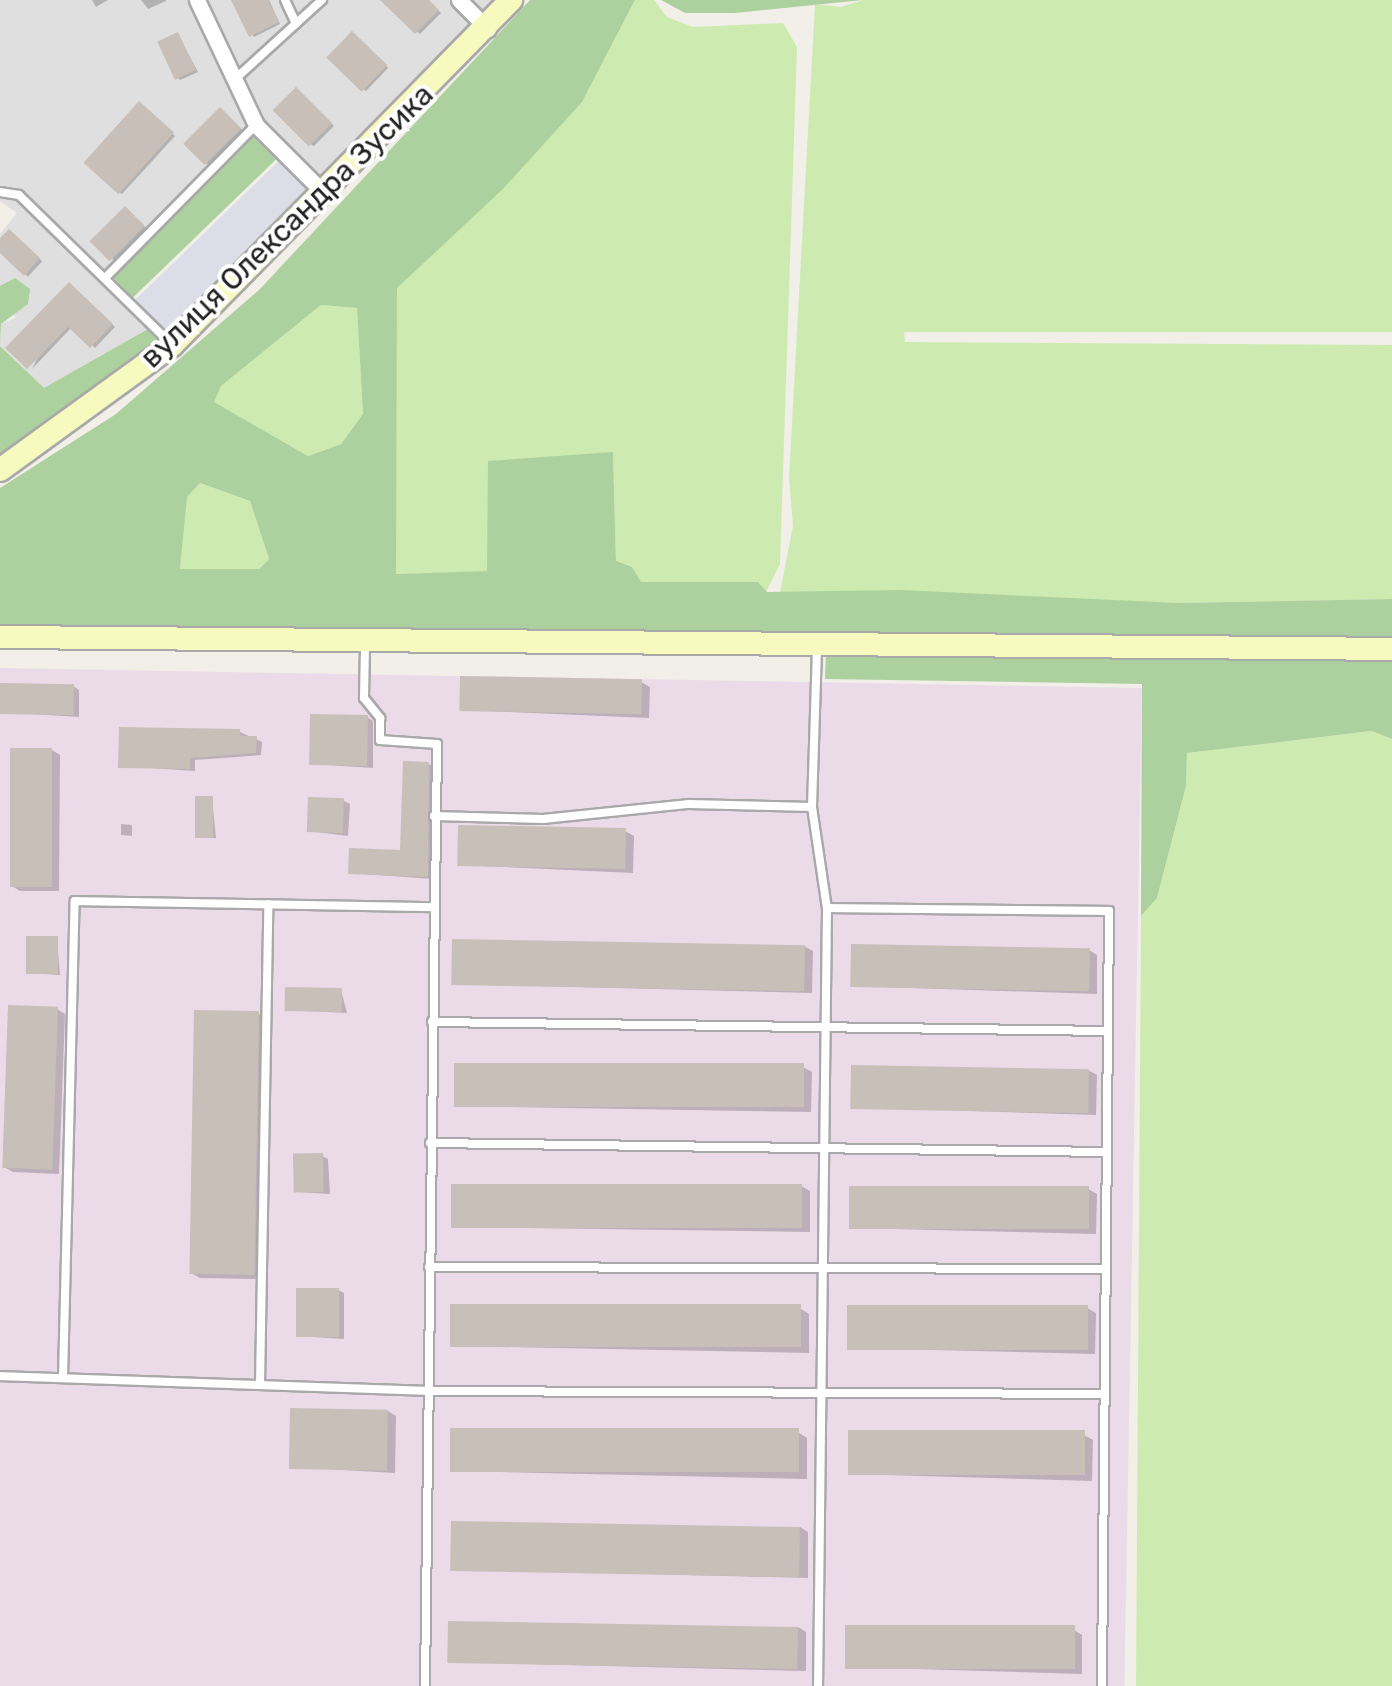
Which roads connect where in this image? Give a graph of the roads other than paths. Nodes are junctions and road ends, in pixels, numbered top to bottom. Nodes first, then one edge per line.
1 (197, 0) edge
2 (285, 0) edge
3 (322, 0) edge
4 (459, 0) edge
5 (511, 0) edge
6 (296, 24) junction
7 (488, 29) junction
8 (234, 80) junction
9 (256, 125) junction
10 (0, 192) edge
11 (324, 193) junction
12 (105, 278) junction
13 (172, 345) junction
14 (0, 470) edge
15 (0, 637) edge
16 (366, 641) junction
17 (816, 644) junction
18 (1392, 648) edge
19 (812, 808) junction
20 (434, 816) junction
21 (268, 904) junction
22 (433, 907) junction
23 (828, 908) junction
24 (432, 1022) junction
25 (827, 1028) junction
26 (1108, 1031) junction
27 (430, 1144) junction
28 (826, 1148) junction
29 (1107, 1152) junction
30 (429, 1266) junction
31 (823, 1267) junction
32 (1106, 1269) junction
33 (0, 1376) edge
34 (63, 1378) junction
35 (260, 1385) junction
36 (427, 1390) junction
37 (820, 1394) junction
38 (1105, 1394) junction
39 (425, 1686) edge
40 (818, 1686) edge
41 (1102, 1686) edge

1 - 8 street
2 - 6 lane
3 - 6 lane
4 - 7 street
5 - 7 street, вулиця Олександра Зусика
6 - 8 lane
7 - 11 street, вулиця Олександра Зусика
8 - 9 street
9 - 11 street
9 - 12 lane
10 - 12 lane
11 - 13 street, вулиця Олександра Зусика
12 - 13 lane
13 - 14 street, вулиця Олександра Зусика
15 - 16 street
16 - 17 street
16 - 20 lane
17 - 18 street
17 - 19 lane
19 - 20 lane
19 - 23 lane
20 - 22 lane
21 - 22 lane
21 - 34 lane
21 - 35 lane
22 - 24 lane
23 - 25 lane
23 - 26 lane
24 - 25 lane
24 - 27 lane
25 - 26 lane
25 - 28 lane
26 - 29 lane
27 - 28 lane
27 - 30 lane
28 - 29 lane
28 - 31 lane
29 - 32 lane
30 - 31 lane
30 - 36 lane
31 - 32 lane
31 - 37 lane
32 - 38 lane
33 - 34 lane
34 - 35 lane
35 - 36 lane
36 - 37 lane
36 - 39 lane
37 - 38 lane
37 - 40 lane
38 - 41 lane

